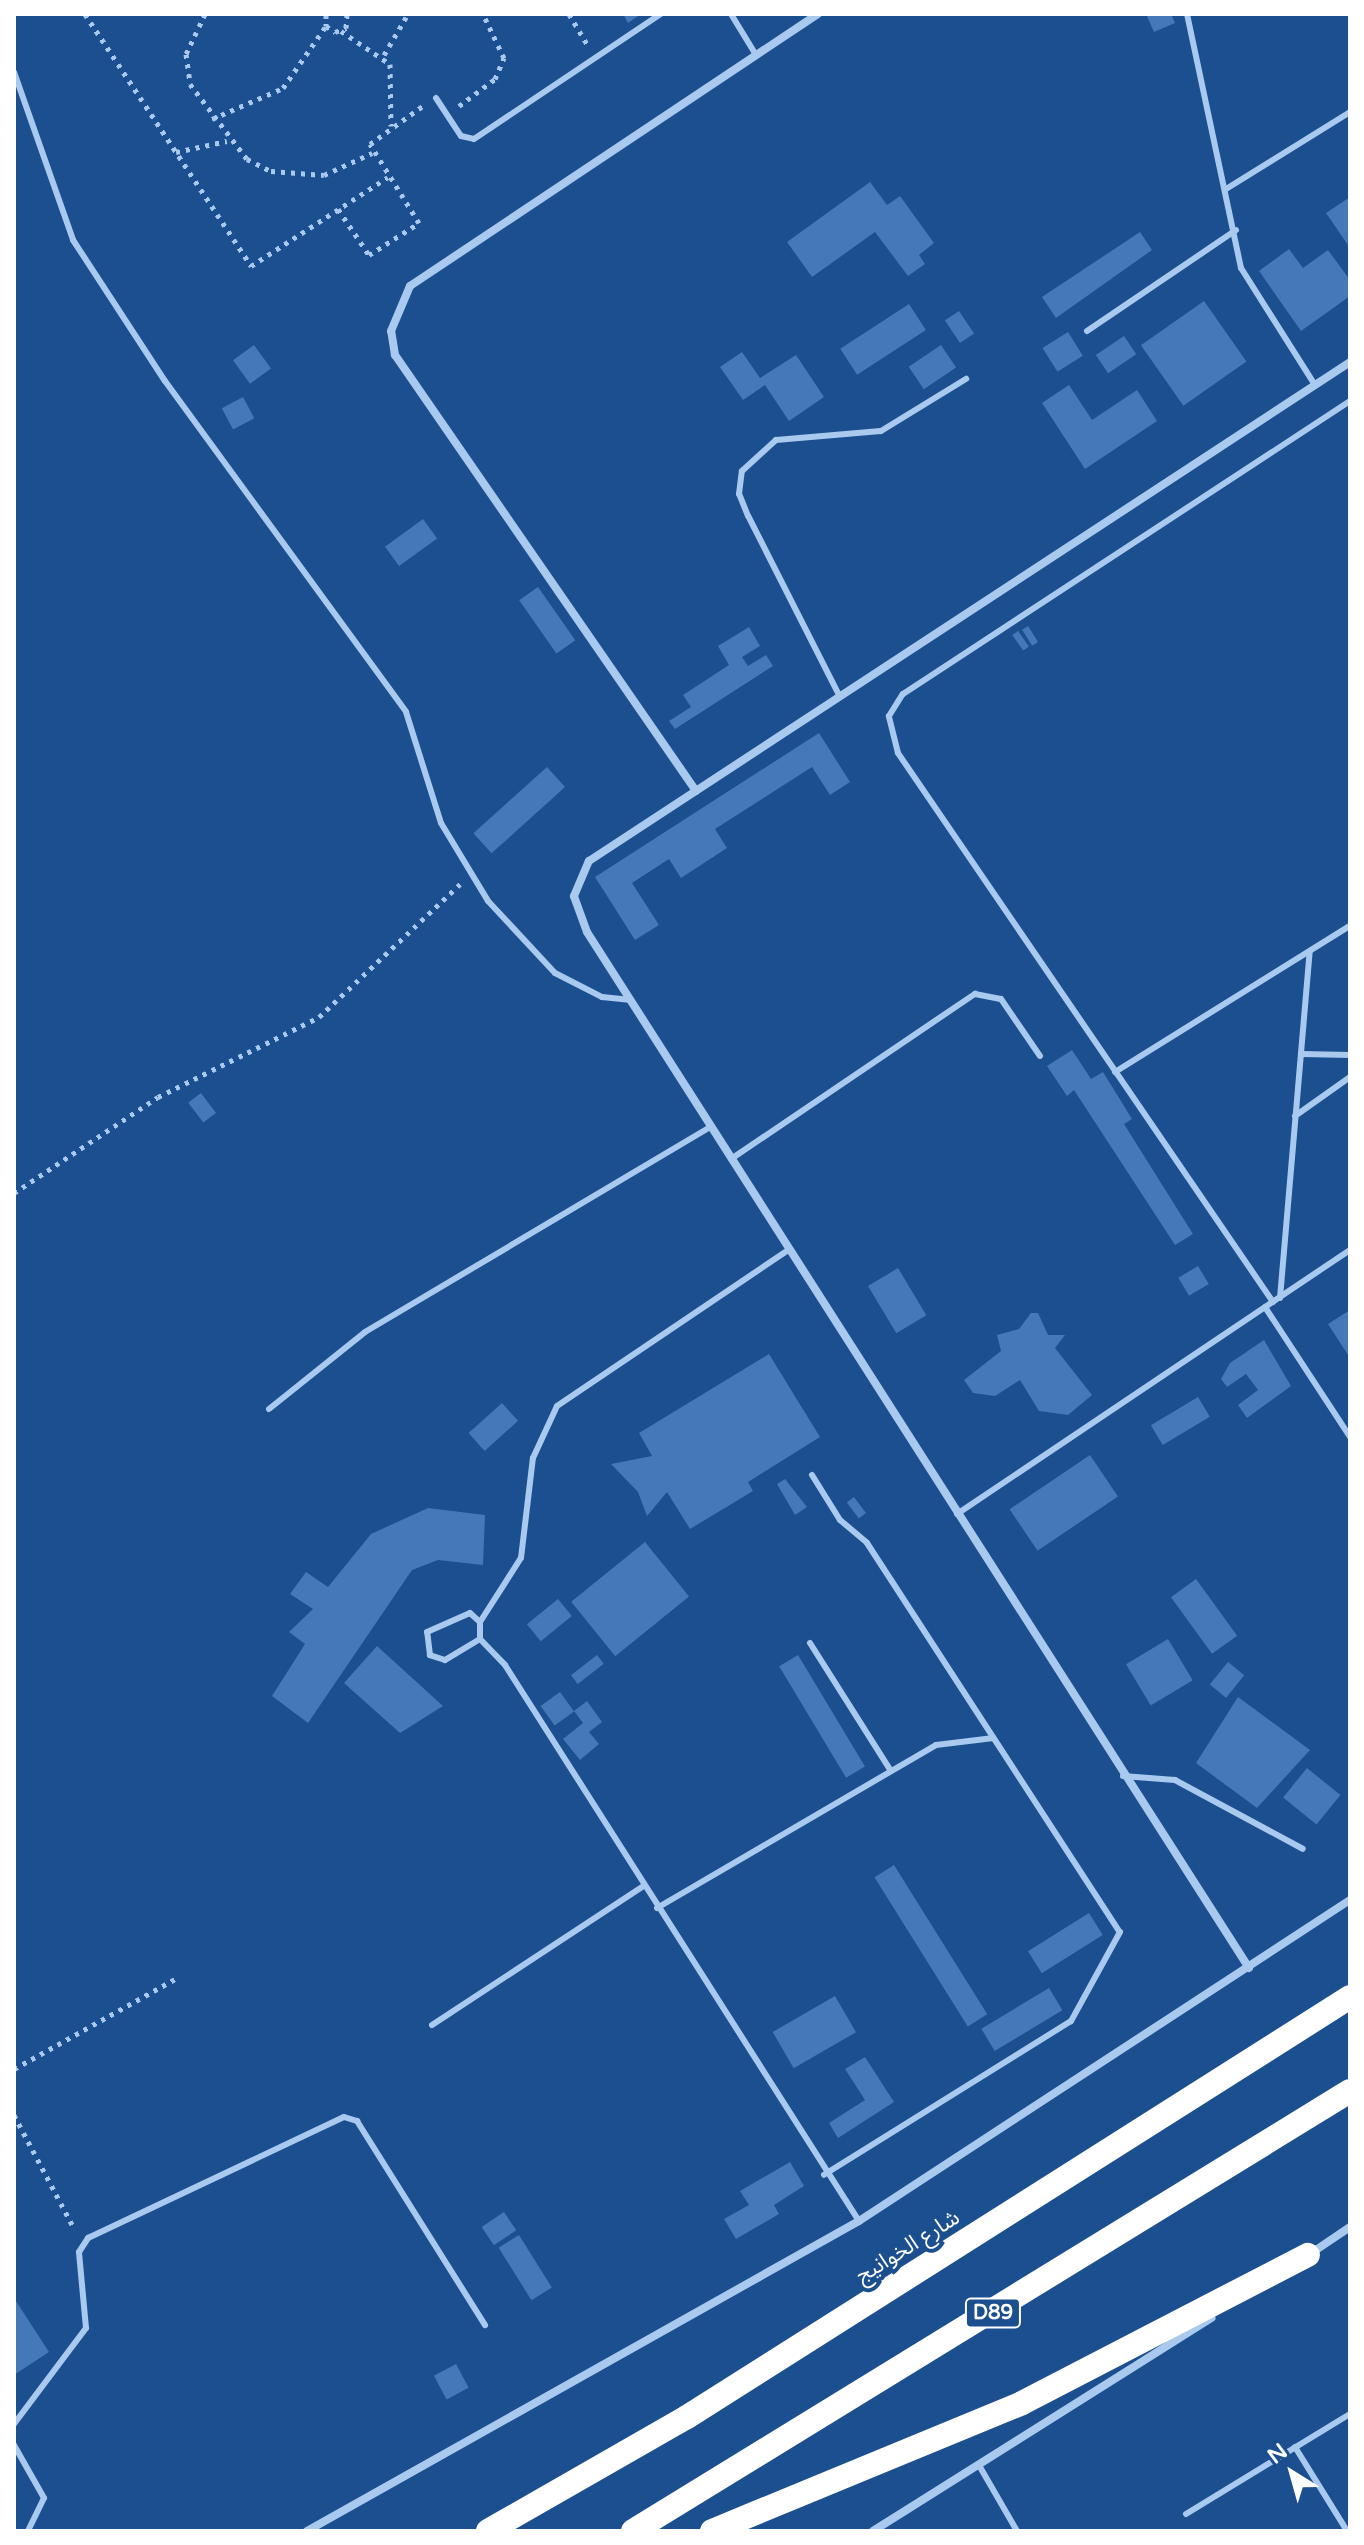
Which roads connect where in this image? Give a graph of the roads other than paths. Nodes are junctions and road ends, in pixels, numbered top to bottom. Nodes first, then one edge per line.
1 (661, 14) edge
2 (731, 14) edge
3 (818, 14) edge
4 (1187, 14) edge
5 (756, 55) junction
6 (14, 72) edge
7 (436, 98) road end
8 (1350, 112) edge
9 (1226, 189) junction
10 (1236, 230) junction
11 (1087, 331) dead end
12 (1350, 362) edge
13 (966, 379) dead end
14 (1315, 385) junction
15 (1350, 401) edge
16 (840, 697) junction
17 (696, 791) junction
18 (1350, 926) edge
19 (1310, 951) junction
20 (629, 1000) junction
21 (1301, 1054) junction
22 (1350, 1055) edge
23 (1040, 1056) dead end
24 (1115, 1072) junction
25 (1350, 1077) edge
26 (1295, 1116) junction
27 (710, 1127) junction
28 (731, 1159) junction
29 (788, 1250) junction
30 (1350, 1250) edge
31 (1276, 1300) junction
32 (1265, 1307) junction
33 (269, 1409) dead end
34 (1350, 1437) edge
35 (812, 1475) dead end
36 (957, 1514) junction
37 (480, 1622) junction
38 (480, 1639) junction
39 (810, 1643) dead end
40 (994, 1738) junction
41 (891, 1771) junction
42 (1123, 1776) junction
43 (1303, 1849) dead end
44 (644, 1886) junction
45 (1350, 1900) edge
46 (657, 1908) junction
47 (1249, 1968) junction
48 (1350, 1997) edge
49 (432, 2025) dead end
50 (1350, 2091) edge
51 (824, 2175) junction
52 (859, 2221) junction
53 (1350, 2227) edge
54 (1308, 2255) junction
55 (485, 2325) dead end
56 (1350, 2414) edge
57 (14, 2424) edge
58 (14, 2445) edge
59 (1295, 2447) junction
60 (980, 2467) junction
61 (1186, 2514) dead end
62 (28, 2531) edge
63 (307, 2531) edge
64 (488, 2531) edge
65 (633, 2531) edge
66 (712, 2531) edge
67 (873, 2531) edge
68 (1017, 2531) edge
69 (1347, 2531) edge

1 - 7 lane
2 - 5 lane
3 - 5 street
4 - 9 lane
5 - 17 street
6 - 20 lane
8 - 9 lane
9 - 10 lane
10 - 11 lane
10 - 14 lane
12 - 14 street
13 - 16 lane
14 - 16 street
15 - 24 lane
16 - 17 street
17 - 20 street
18 - 19 lane
19 - 21 lane
19 - 24 lane
20 - 27 street
21 - 22 lane
21 - 26 lane
23 - 28 lane
24 - 31 lane
25 - 26 lane
26 - 31 lane
27 - 28 street
27 - 33 lane
28 - 29 street
29 - 36 street
29 - 37 lane
30 - 31 lane
31 - 32 lane
32 - 34 lane
32 - 36 lane
35 - 40 lane
36 - 42 street
37 - 38 lane
37 - 38 lane
38 - 44 lane
39 - 41 lane
40 - 41 lane
40 - 51 lane
41 - 46 lane
42 - 43 lane
42 - 47 street
44 - 46 lane
44 - 49 lane
45 - 47 street
46 - 51 lane
47 - 52 street
48 - 64 highway, شارع الخوانيج
50 - 65 highway, D89
51 - 52 lane
52 - 63 street
53 - 54 street
54 - 60 street
54 - 66 highway
55 - 57 lane
56 - 59 lane
58 - 62 lane
59 - 61 lane
59 - 69 lane
60 - 67 street
60 - 68 lane

